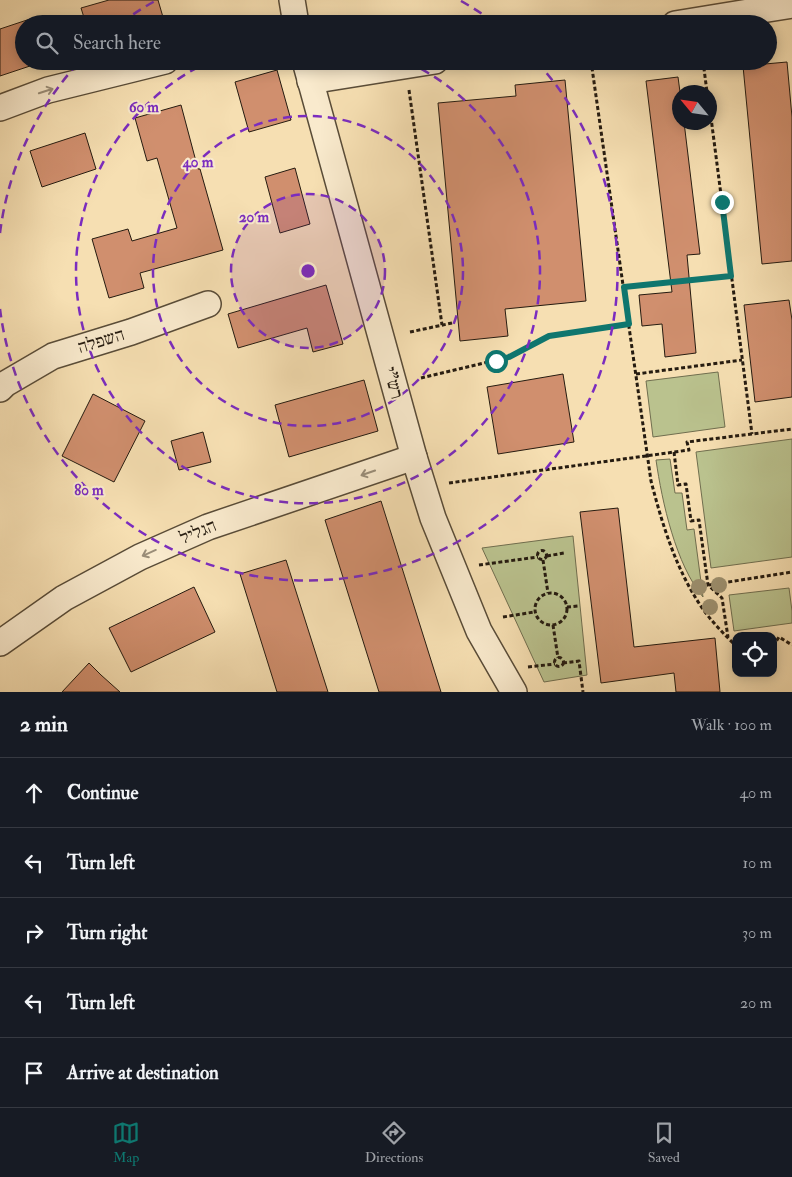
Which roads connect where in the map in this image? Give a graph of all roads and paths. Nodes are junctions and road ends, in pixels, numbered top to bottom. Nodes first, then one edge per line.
1 (292, 0) edge
2 (792, 6) edge
3 (294, 15) edge
4 (734, 15) edge
5 (129, 70) edge
6 (321, 70) edge
7 (592, 70) edge
8 (704, 70) edge
9 (308, 71) edge
10 (706, 85) edge
11 (408, 89) dead end
12 (0, 108) edge
13 (713, 130) edge
14 (731, 276) junction
15 (624, 287) junction
16 (208, 304) dead end
17 (452, 323) dead end
18 (629, 324) junction
19 (442, 325) junction
20 (410, 332) dead end
21 (742, 360) junction
22 (636, 374) junction
23 (421, 378) dead end
24 (0, 389) edge
25 (792, 429) edge
26 (752, 434) junction
27 (674, 452) junction
28 (648, 456) junction
29 (414, 457) junction
30 (450, 483) dead end
31 (564, 553) dead end
32 (547, 556) junction
33 (538, 557) junction
34 (543, 560) junction
35 (479, 565) dead end
36 (792, 572) edge
37 (708, 585) junction
38 (548, 593) junction
39 (578, 606) dead end
40 (567, 607) junction
41 (534, 612) junction
42 (503, 616) dead end
43 (553, 625) junction
44 (728, 639) junction
45 (777, 641) edge
46 (0, 642) edge
47 (732, 642) edge
48 (792, 645) edge
49 (558, 658) junction
50 (563, 663) junction
51 (555, 664) junction
52 (528, 668) dead end
53 (514, 692) edge
54 (583, 692) edge

1 - 3 street
2 - 4 street
12 -> 5 street
6 - 9 street
7 - 15 path
8 - 10 path
9 - 29 street, רש"י
11 - 19 path
13 - 14 path
14 - 15 path
14 - 21 path
15 - 18 path
16 - 24 street, השפלה
17 - 19 path
18 - 22 path
18 - 23 path
19 - 20 path
21 - 22 path
21 - 26 path
22 - 28 path
25 - 26 path
26 - 27 path
27 - 28 path
27 - 37 path
28 - 30 path
28 - 44 path
29 -> 46 street, הגליל
29 - 53 street, רש"י
31 - 32 path
32 - 33 path
32 - 34 path
33 - 34 path
33 - 35 path
34 - 38 path
36 - 37 path
37 - 44 path
38 - 40 path
38 - 41 path
39 - 40 path
40 - 43 path
41 - 42 path
41 - 43 path
43 - 49 path
44 - 47 path
45 - 48 path
49 - 50 path
49 - 51 path
50 - 51 path
50 - 54 path
51 - 52 path

